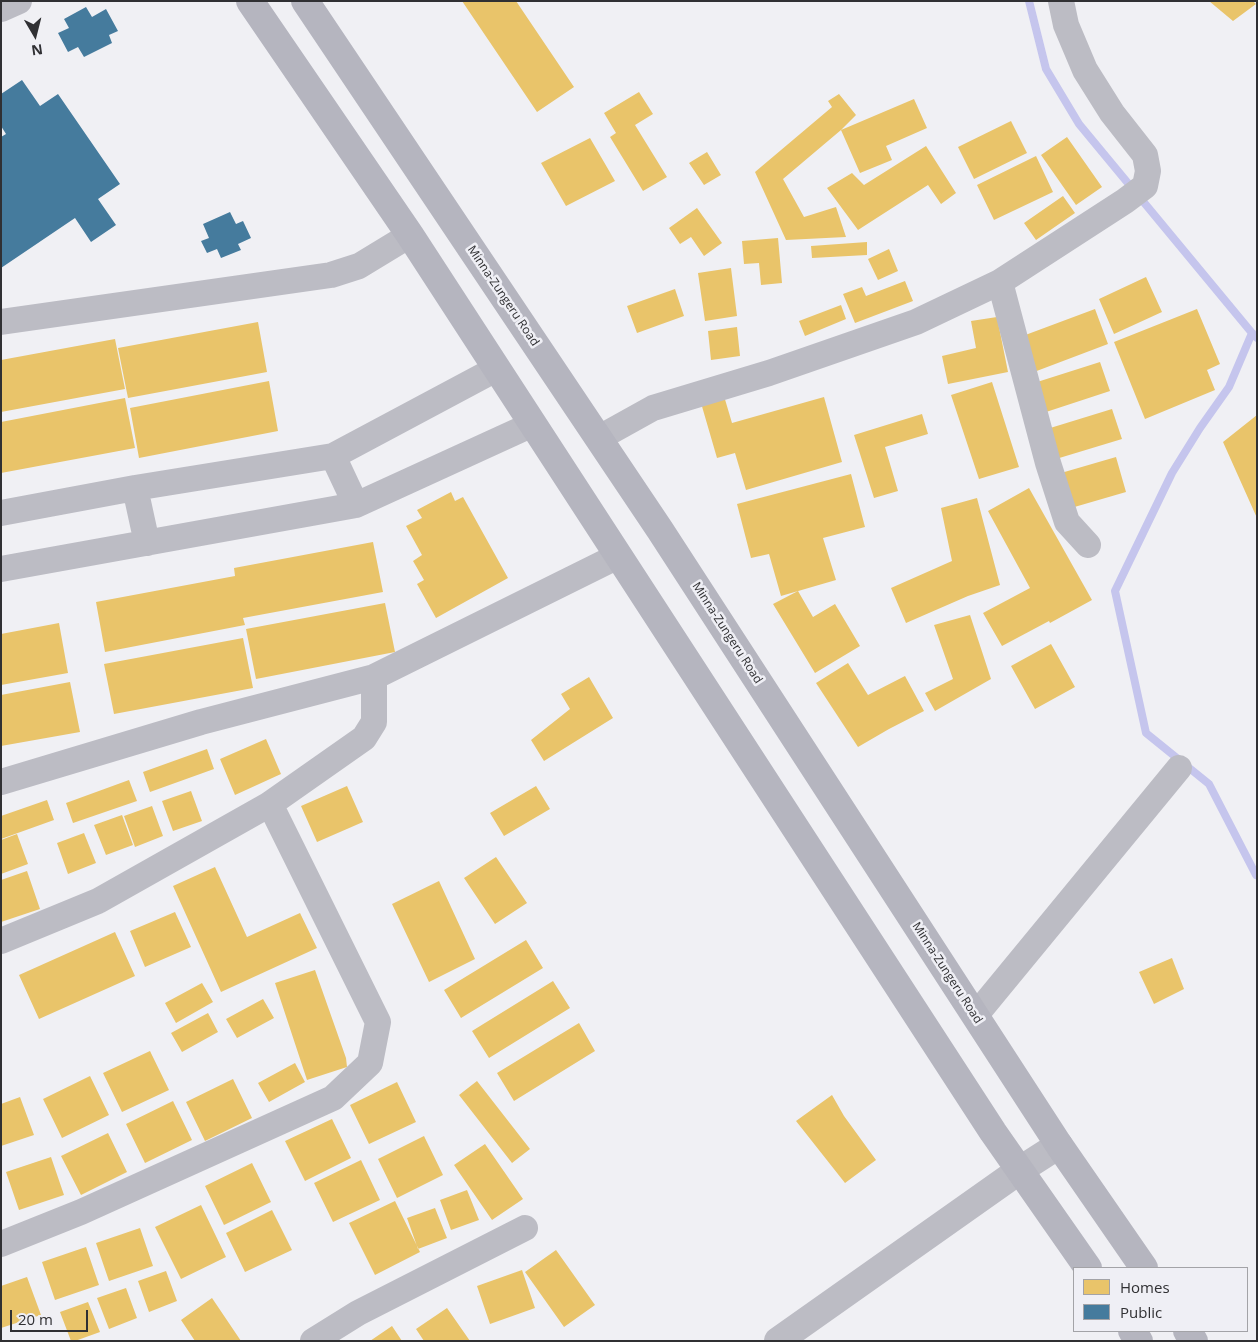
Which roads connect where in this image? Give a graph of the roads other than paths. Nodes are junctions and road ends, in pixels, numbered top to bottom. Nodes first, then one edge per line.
1 (19, 1) edge
2 (250, 1) edge
3 (305, 1) edge
4 (1061, 1) edge
5 (1, 9) edge
6 (410, 235) junction
7 (1000, 282) junction
8 (1, 322) edge
9 (496, 370) junction
10 (533, 424) junction
11 (599, 438) junction
12 (333, 456) junction
13 (135, 488) junction
14 (356, 505) junction
15 (1, 513) edge
16 (147, 543) junction
17 (1088, 545) dead end
18 (618, 556) junction
19 (1, 569) edge
20 (374, 677) junction
21 (1179, 768) dead end
22 (1, 782) edge
23 (270, 804) junction
24 (1, 941) edge
25 (975, 1016) junction
26 (1059, 1145) junction
27 (1020, 1170) junction
28 (525, 1228) dead end
29 (1, 1244) edge
30 (1087, 1267) edge
31 (1143, 1267) edge
32 (313, 1341) edge
33 (778, 1341) edge

1 - 5 street
2 - 6 main road
3 - 11 main road, Minna-Zungeru Road
4 - 7 street
6 - 8 street
6 - 9 main road
7 - 11 street
7 - 17 street
9 - 10 main road
9 - 12 street
10 - 14 street
10 - 18 main road
11 - 25 main road, Minna-Zungeru Road
12 - 13 street
12 - 14 street
13 - 15 street
13 - 16 street
14 - 16 street
16 - 19 street
18 - 20 street
18 - 27 main road
20 - 22 street
20 - 23 street
21 - 25 street
23 - 24 street
23 - 29 street
25 - 26 main road, Minna-Zungeru Road
26 - 27 street
26 - 31 main road, Minna-Zungeru Road
27 - 30 main road
27 - 33 street
28 - 32 street

